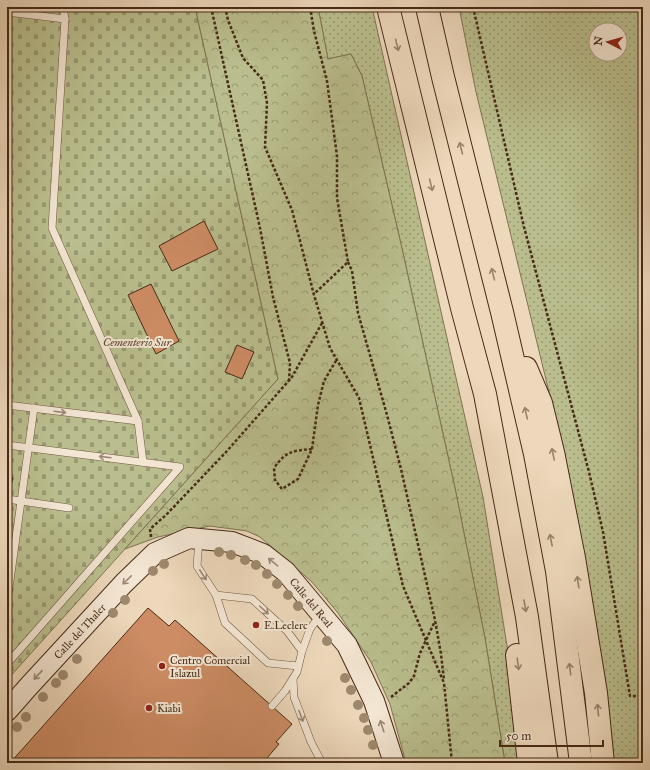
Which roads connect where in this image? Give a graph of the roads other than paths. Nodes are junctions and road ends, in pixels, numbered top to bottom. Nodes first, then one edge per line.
1 (63, 7) edge
2 (388, 7) edge
3 (428, 7) edge
4 (7, 12) edge
5 (65, 19) junction
6 (462, 308) junction
7 (502, 312) junction
8 (7, 405) edge
9 (34, 408) junction
10 (138, 421) junction
11 (7, 445) edge
12 (29, 448) junction
13 (143, 462) junction
14 (7, 499) edge
15 (21, 501) junction
16 (69, 508) dead end
17 (199, 538) junction
18 (153, 545) joint
19 (216, 595) junction
20 (7, 602) edge
21 (321, 613) junction
22 (302, 650) junction
23 (7, 664) edge
24 (298, 666) junction
25 (293, 679) junction
26 (272, 706) dead end
27 (7, 711) edge
28 (322, 763) edge
29 (394, 763) edge
30 (529, 763) edge
31 (547, 763) edge
32 (581, 763) edge
33 (603, 763) edge

1 - 5 lane
2 -> 6 highway
7 -> 3 highway
4 - 5 lane
5 - 10 lane
6 -> 30 highway
6 -> 31 highway
32 -> 7 highway
33 -> 7 highway
8 - 9 lane
9 -> 10 lane
9 - 12 lane
10 - 13 lane
11 - 12 lane
13 -> 12 lane
12 - 15 lane
13 - 23 lane
14 - 15 lane
15 - 16 lane
15 - 20 lane
17 - 18 street, Calle del Real
17 -> 19 lane
21 -> 17 street, Calle del Real
18 -> 27 street, Calle del Thaler
19 -> 22 lane
19 - 24 lane
21 - 22 lane
29 -> 21 street, Calle del Real
22 - 24 lane
24 - 25 lane
25 - 26 lane
25 -> 28 lane

